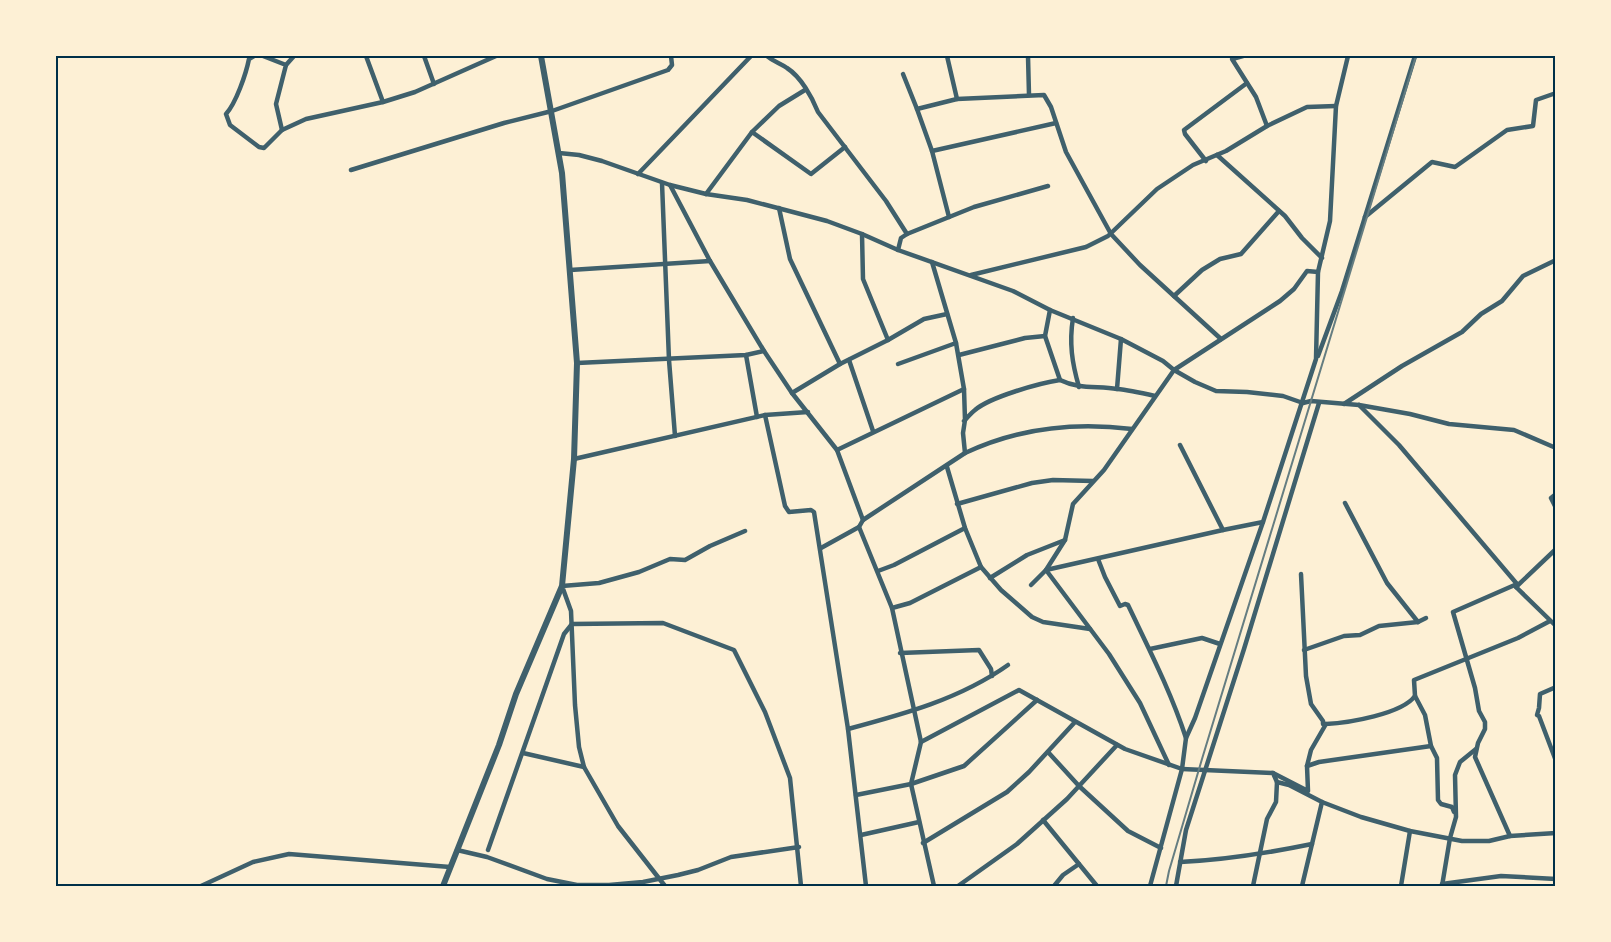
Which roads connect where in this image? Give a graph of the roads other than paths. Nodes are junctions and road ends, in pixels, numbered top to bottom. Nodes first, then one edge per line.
1 (254, 56) edge
2 (263, 56) edge
3 (294, 56) edge
4 (366, 56) edge
5 (424, 56) edge
6 (496, 56) edge
7 (541, 56) edge
8 (671, 56) edge
9 (751, 56) edge
10 (767, 56) edge
11 (946, 56) edge
12 (1029, 56) edge
13 (1243, 56) edge
14 (1348, 56) edge
15 (1415, 56) edge
16 (286, 65) junction
17 (903, 74) dead end
18 (1247, 83) junction
19 (434, 84) junction
20 (805, 90) junction
21 (1556, 93) edge
22 (1029, 95) junction
23 (957, 99) junction
24 (383, 102) junction
25 (1336, 106) junction
26 (917, 109) junction
27 (552, 111) junction
28 (1056, 123) junction
29 (1267, 126) junction
30 (282, 130) junction
31 (752, 132) junction
32 (845, 147) junction
33 (932, 150) junction
34 (559, 153) junction
35 (1217, 155) junction
36 (1206, 160) junction
37 (351, 170) dead end
38 (638, 174) junction
39 (662, 183) junction
40 (670, 185) junction
41 (1048, 186) dead end
42 (706, 194) junction
43 (779, 208) junction
44 (1279, 211) junction
45 (949, 217) junction
46 (1365, 217) junction
47 (862, 234) junction
48 (907, 234) junction
49 (1111, 234) junction
50 (898, 250) junction
51 (1322, 258) junction
52 (1556, 260) edge
53 (711, 261) junction
54 (932, 262) junction
55 (664, 264) junction
56 (570, 270) junction
57 (1318, 272) junction
58 (971, 275) junction
59 (1174, 296) junction
60 (1050, 310) junction
61 (947, 314) junction
62 (1072, 318) junction
63 (1045, 336) junction
64 (1121, 339) junction
65 (1221, 339) junction
66 (888, 340) junction
67 (956, 343) junction
68 (764, 351) junction
69 (746, 356) junction
70 (958, 356) junction
71 (669, 360) junction
72 (849, 360) junction
73 (577, 363) junction
74 (840, 364) junction
75 (898, 364) dead end
76 (1314, 368) junction
77 (1174, 370) junction
78 (1060, 380) junction
79 (1079, 387) junction
80 (1117, 388) junction
81 (964, 389) junction
82 (792, 393) junction
83 (1155, 396) junction
84 (1303, 403) junction
85 (1318, 403) junction
86 (1344, 404) junction
87 (1359, 405) junction
88 (808, 412) junction
89 (765, 416) junction
90 (757, 417) junction
91 (964, 421) junction
92 (1132, 429) junction
93 (873, 431) junction
94 (675, 436) junction
95 (1180, 445) dead end
96 (1556, 448) edge
97 (837, 450) junction
98 (965, 453) junction
99 (574, 459) junction
100 (946, 467) junction
101 (1093, 481) junction
102 (1556, 494) edge
103 (1345, 503) dead end
104 (957, 504) junction
105 (1556, 508) edge
106 (863, 520) junction
107 (1263, 522) junction
108 (859, 527) junction
109 (965, 528) junction
110 (1223, 530) junction
111 (745, 531) dead end
112 (1065, 540) junction
113 (821, 548) junction
114 (1556, 549) edge
115 (1098, 559) junction
116 (981, 567) junction
117 (1046, 570) junction
118 (878, 572) junction
119 (1301, 574) dead end
120 (990, 578) junction
121 (1031, 585) dead end
122 (562, 586) junction
123 (1517, 586) junction
124 (892, 608) junction
125 (1426, 618) dead end
126 (1550, 621) junction
127 (1418, 622) junction
128 (572, 624) junction
129 (1556, 626) edge
130 (1090, 629) junction
131 (1220, 644) junction
132 (1150, 649) junction
133 (1304, 650) junction
134 (900, 653) junction
135 (1467, 659) junction
136 (1008, 664) dead end
137 (992, 676) junction
138 (1556, 687) edge
139 (1415, 696) junction
140 (1037, 700) junction
141 (914, 712) junction
142 (1075, 722) junction
143 (1326, 724) junction
144 (848, 729) junction
145 (1186, 738) junction
146 (921, 742) junction
147 (1117, 745) junction
148 (1431, 746) junction
149 (1476, 749) junction
150 (1048, 752) junction
151 (523, 753) junction
152 (1556, 761) edge
153 (1169, 765) junction
154 (1307, 766) junction
155 (584, 767) junction
156 (1182, 769) junction
157 (1206, 771) junction
158 (1274, 773) junction
159 (1277, 782) junction
160 (911, 784) junction
161 (1079, 786) junction
162 (856, 795) junction
163 (1323, 802) junction
164 (1456, 817) junction
165 (1043, 820) junction
166 (919, 822) junction
167 (1410, 831) junction
168 (1556, 833) edge
169 (861, 835) junction
170 (1510, 836) junction
171 (1450, 838) junction
172 (923, 843) junction
173 (1312, 844) junction
174 (799, 847) junction
175 (1161, 848) junction
176 (457, 850) junction
177 (488, 850) dead end
178 (1259, 855) junction
179 (1180, 862) junction
180 (1079, 864) junction
181 (450, 867) junction
182 (658, 879) junction
183 (1556, 881) edge
184 (1442, 885) edge
185 (201, 886) edge
186 (443, 886) edge
187 (664, 886) edge
188 (801, 886) edge
189 (866, 886) edge
190 (934, 886) edge
191 (958, 886) edge
192 (1054, 886) edge
193 (1096, 886) edge
194 (1150, 886) edge
195 (1176, 886) edge
196 (1253, 886) edge
197 (1302, 886) edge
198 (1401, 886) edge
199 (1553, 886) edge

1 - 30 street
2 - 16 street
3 - 16 street
4 - 24 street
5 - 19 street
6 - 19 street
7 - 27 street
8 - 27 street
9 - 38 street
10 - 20 street
11 - 23 street
12 - 22 street
13 - 18 street
14 - 25 street
15 - 46 street
16 - 30 street
17 - 26 street
18 - 29 street
18 - 36 street
19 - 24 street
20 - 31 street
20 - 32 street
21 - 46 street
22 - 23 street
22 - 28 street
23 - 26 street
24 - 30 street
25 - 29 street
25 - 51 street
26 - 33 street
27 - 34 street
27 - 37 street
28 - 33 street
28 - 49 street
29 - 35 street
31 - 32 street
31 - 42 street
32 - 48 street
33 - 45 street
34 - 38 street
34 - 56 street
35 - 36 street
35 - 44 street
36 - 49 street
38 - 39 street
39 - 40 street
39 - 55 street
40 - 42 street
40 - 53 street
41 - 45 street
42 - 43 street
43 - 47 street
43 - 74 street
44 - 51 street
44 - 59 street
45 - 48 street
46 - 76 street
47 - 50 street
47 - 66 street
48 - 50 street
49 - 58 street
49 - 59 street
50 - 54 street
51 - 57 street
52 - 86 street
53 - 55 street
53 - 68 street
54 - 58 street
54 - 61 street
55 - 56 street
55 - 71 street
56 - 73 street
57 - 65 street
57 - 76 street
58 - 60 street
59 - 65 street
60 - 62 street
60 - 63 street
61 - 66 street
61 - 67 street
62 - 64 street
62 - 79 street
63 - 70 street
63 - 78 street
64 - 77 street
64 - 80 street
65 - 77 street
66 - 72 street
67 - 70 street
67 - 75 street
68 - 69 street
68 - 82 street
69 - 71 street
69 - 90 street
70 - 81 street
71 - 73 street
71 - 94 street
72 - 74 street
72 - 93 street
73 - 99 street
74 - 82 street
76 - 84 street
77 - 83 street
77 - 84 street
78 - 79 street
78 - 91 street
79 - 80 street
80 - 83 street
81 - 91 street
81 - 93 street
82 - 88 street
83 - 92 street
84 - 85 street
84 - 107 street
85 - 86 street
85 - 157 street
86 - 87 street
87 - 96 street
87 - 123 street
88 - 89 street
88 - 97 street
89 - 90 street
89 - 113 street
90 - 94 street
91 - 98 street
92 - 98 street
92 - 101 street
93 - 97 street
94 - 99 street
95 - 110 street
97 - 106 street
98 - 100 street
99 - 122 street
100 - 104 street
100 - 106 street
101 - 104 street
101 - 112 street
102 - 105 street
103 - 127 street
104 - 109 street
106 - 108 street
107 - 110 street
107 - 131 street
108 - 113 street
108 - 118 street
109 - 116 street
109 - 118 street
110 - 115 street
111 - 122 street
112 - 117 street
112 - 120 street
113 - 144 street
114 - 123 street
115 - 117 street
115 - 132 street
116 - 120 street
116 - 124 street
117 - 121 street
117 - 130 street
118 - 124 street
119 - 133 street
120 - 130 street
122 - 128 street
122 - 176 street
123 - 126 street
123 - 135 street
124 - 134 street
125 - 127 street
126 - 129 street
126 - 135 street
127 - 133 street
128 - 151 street
128 - 155 street
128 - 174 street
130 - 153 street
131 - 132 street
131 - 145 street
132 - 145 street
133 - 143 street
134 - 137 street
134 - 141 street
135 - 139 street
135 - 149 street
136 - 137 street
137 - 141 street
138 - 152 street
139 - 143 street
139 - 148 street
140 - 142 street
140 - 146 street
140 - 160 street
141 - 144 street
141 - 146 street
142 - 147 street
142 - 150 street
143 - 154 street
144 - 162 street
145 - 156 street
146 - 160 street
147 - 153 street
147 - 161 street
148 - 154 street
148 - 164 street
149 - 164 street
149 - 170 street
150 - 161 street
150 - 172 street
151 - 155 street
151 - 177 street
153 - 156 street
154 - 158 street
155 - 182 street
156 - 157 street
156 - 175 street
157 - 158 street
157 - 179 street
158 - 159 street
159 - 163 street
159 - 178 street
160 - 162 street
160 - 166 street
161 - 165 street
161 - 175 street
162 - 169 street
163 - 167 street
163 - 173 street
164 - 171 street
165 - 180 street
165 - 191 street
166 - 169 street
166 - 172 street
167 - 171 street
167 - 198 street
168 - 170 street
169 - 189 street
170 - 171 street
171 - 184 street
172 - 190 street
173 - 178 street
173 - 197 street
174 - 182 street
174 - 188 street
175 - 194 street
176 - 181 street
176 - 182 street
178 - 179 street
178 - 196 street
179 - 195 street
180 - 192 street
180 - 193 street
181 - 185 street
181 - 186 street
182 - 187 street
183 - 184 street
183 - 199 street

